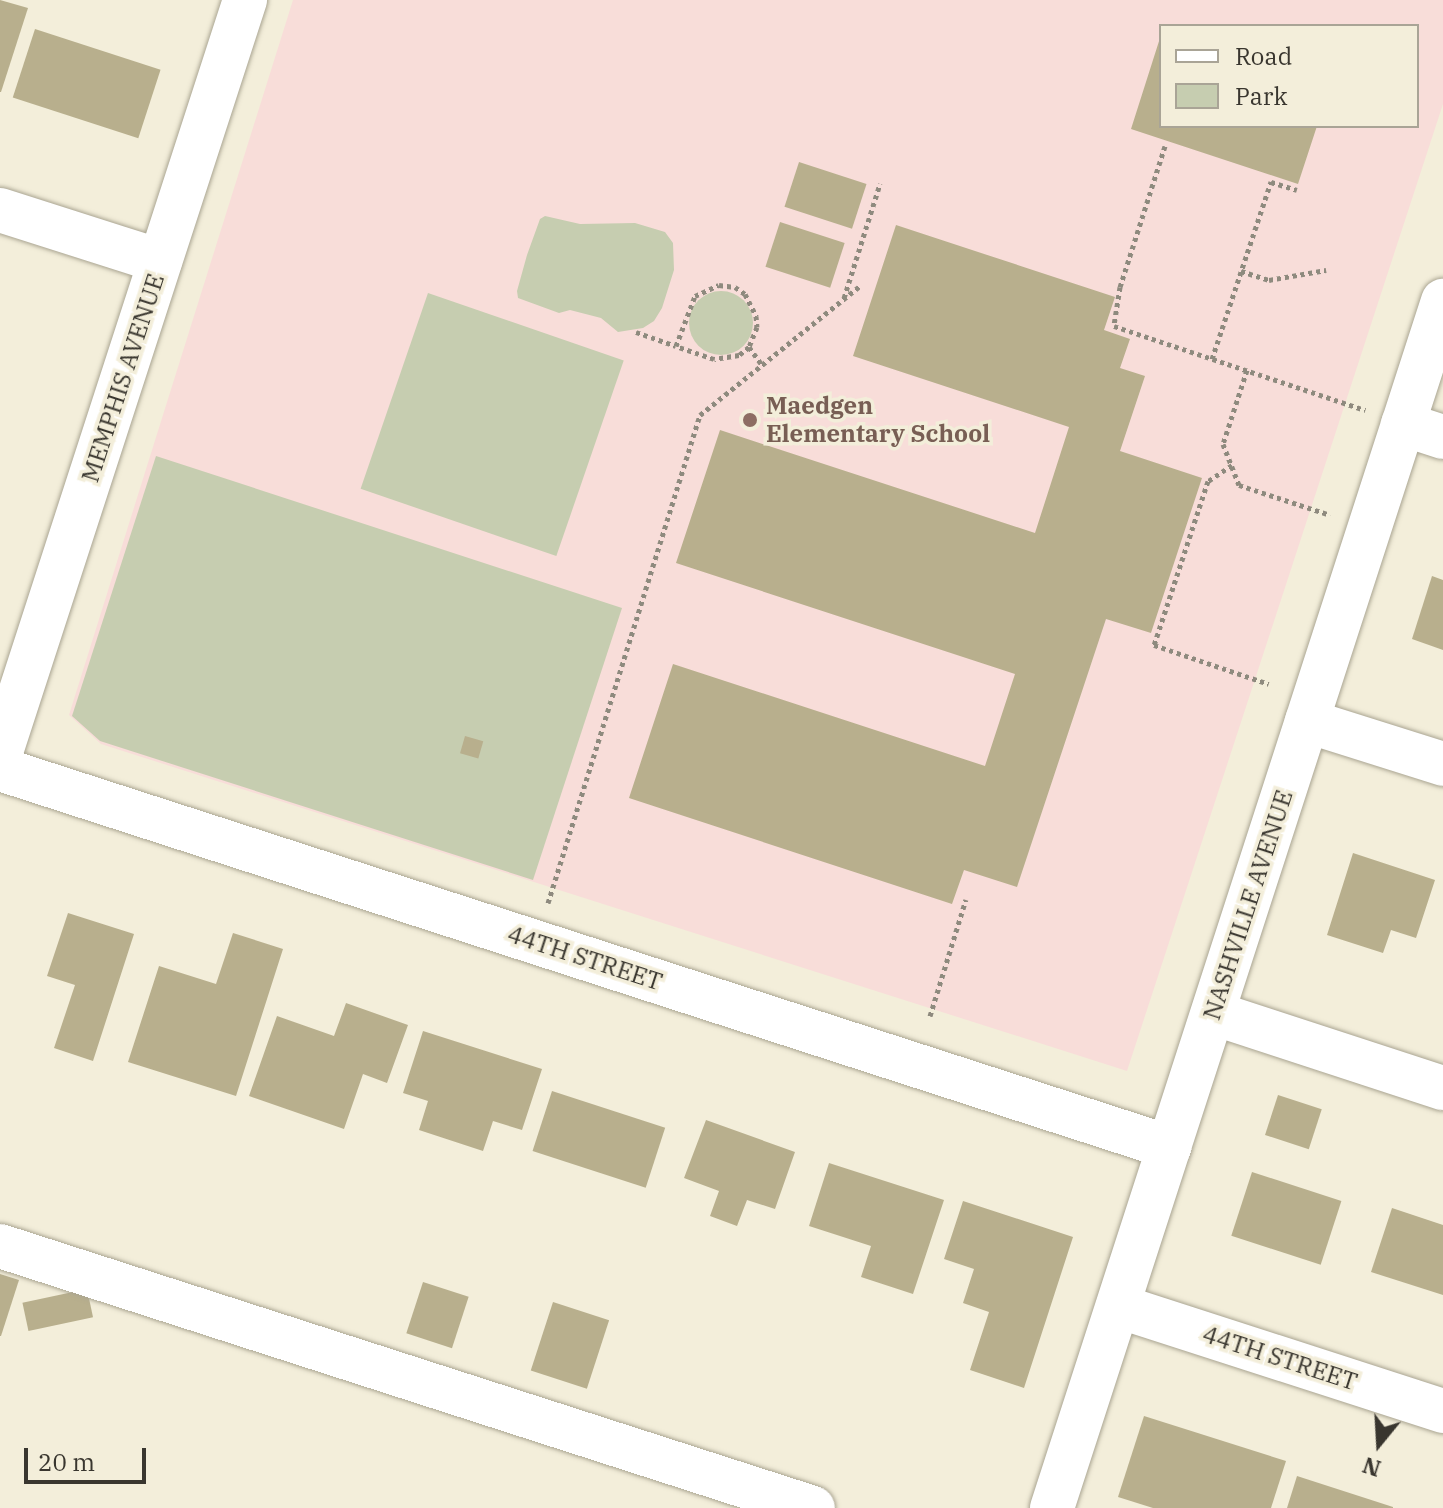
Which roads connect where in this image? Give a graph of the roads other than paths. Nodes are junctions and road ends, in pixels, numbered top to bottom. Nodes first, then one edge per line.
1 (244, 0) edge
2 (0, 210) edge
3 (160, 261) junction
4 (1443, 301) edge
5 (1423, 431) edge
6 (1307, 721) junction
7 (0, 755) edge
8 (1443, 764) edge
9 (0, 769) edge
10 (1213, 1013) junction
11 (1443, 1088) edge
12 (1169, 1147) junction
13 (0, 1246) edge
14 (1118, 1306) junction
15 (1443, 1411) edge
16 (813, 1508) edge
17 (1052, 1508) edge

1 - 3 street, MEMPHIS AVENUE
2 - 3 street
3 - 7 street, MEMPHIS AVENUE
4 - 5 street, NASHVILLE AVENUE
5 - 6 street, NASHVILLE AVENUE
6 - 8 street
6 - 10 street, NASHVILLE AVENUE
9 - 12 street, 44TH STREET
10 - 11 street
10 - 12 street, NASHVILLE AVENUE
12 - 14 street, NASHVILLE AVENUE
13 - 16 street
14 - 15 street, 44TH STREET
14 - 17 street, NASHVILLE AVENUE

